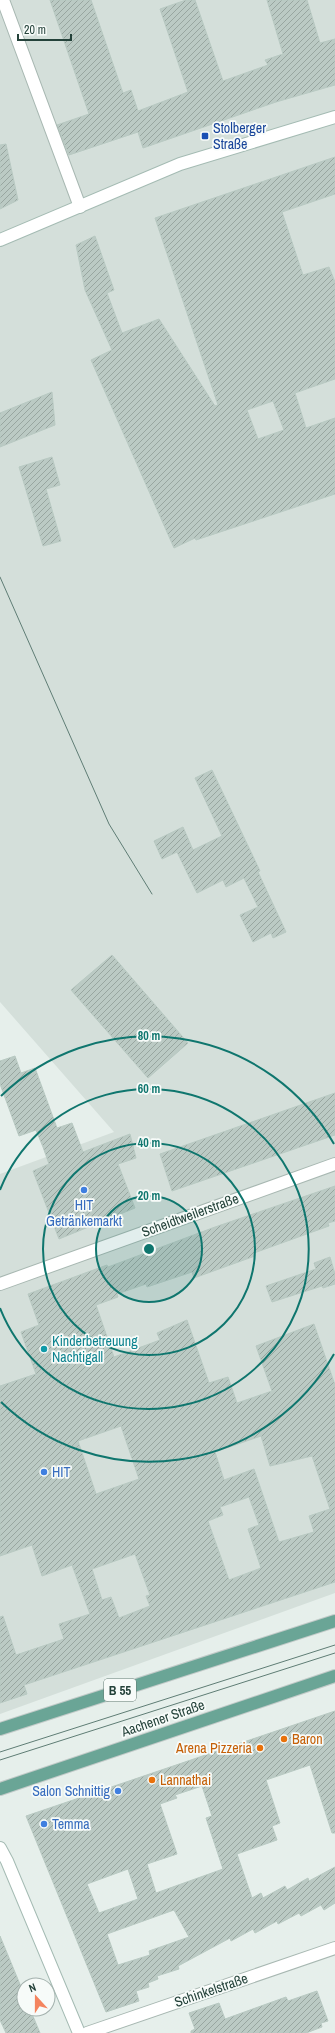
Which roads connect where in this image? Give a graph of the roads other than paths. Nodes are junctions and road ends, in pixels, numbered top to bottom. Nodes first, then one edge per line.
1 (3, 0) edge
2 (335, 117) edge
3 (80, 207) junction
4 (0, 240) edge
5 (335, 1164) edge
6 (0, 1284) edge
7 (335, 1621) edge
8 (335, 1676) edge
9 (0, 1729) edge
10 (0, 1789) edge
11 (0, 1848) edge
12 (335, 1948) edge
13 (79, 2033) edge
14 (87, 2033) edge

1 - 3 street
2 - 3 street
3 - 4 street
5 - 6 street, Scheidtweilerstraße
7 - 9 main road, B 55
8 - 10 main road, Aachener Straße
11 - 13 street
12 - 14 street, Schinkelstraße

